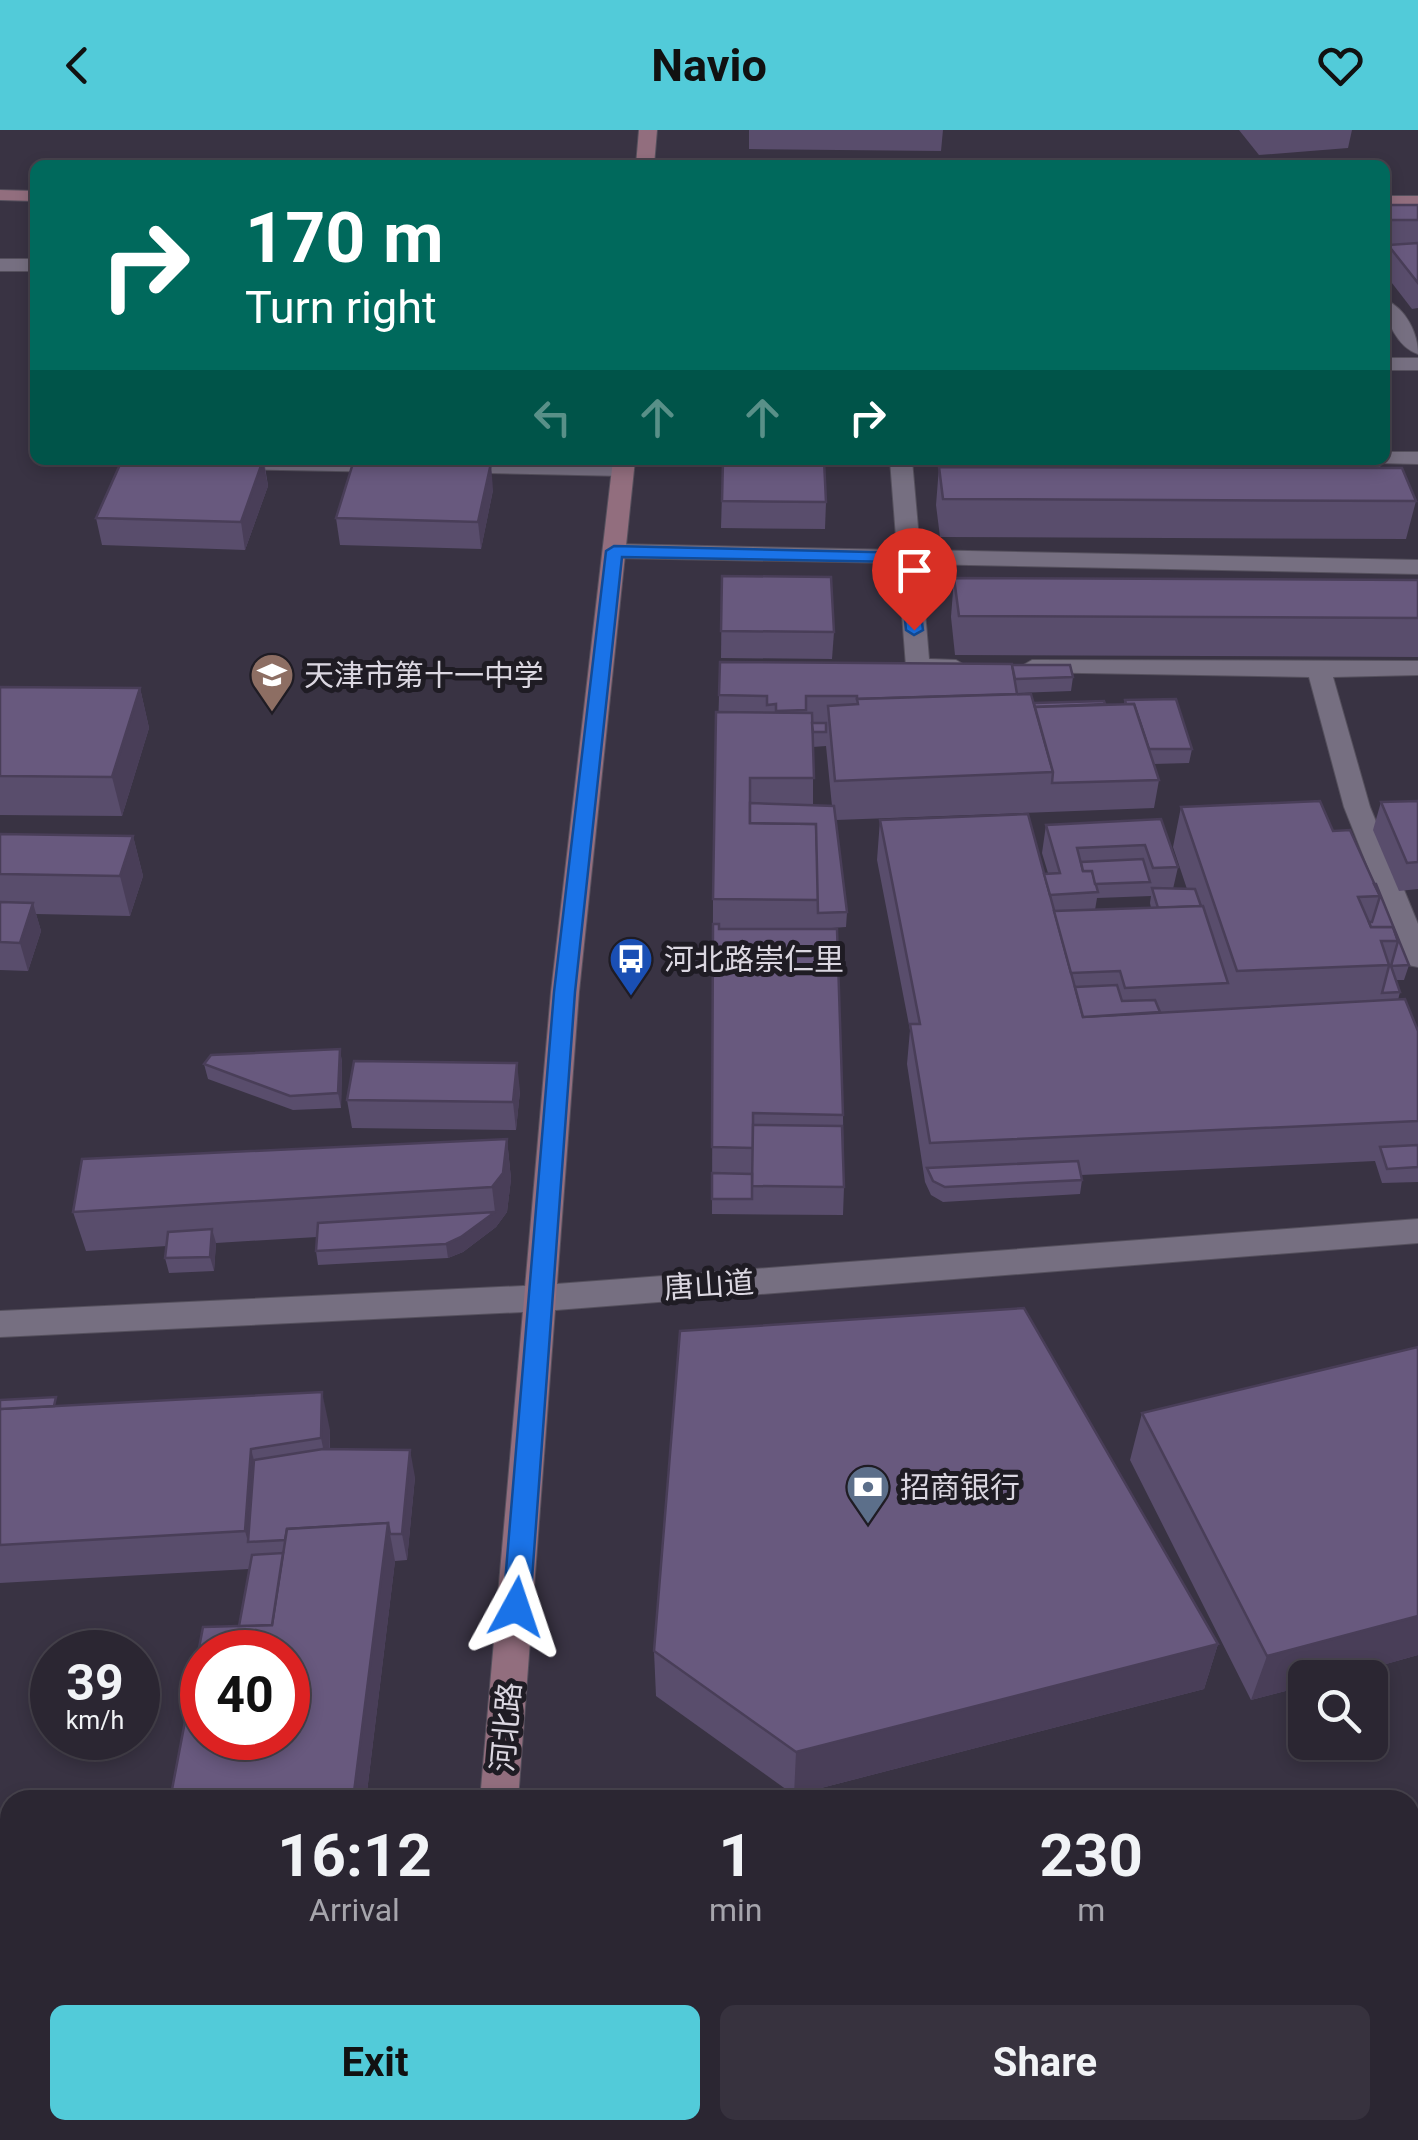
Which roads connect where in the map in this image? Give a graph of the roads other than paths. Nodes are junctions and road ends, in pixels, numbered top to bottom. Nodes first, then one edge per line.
1 (648, 130) edge
2 (645, 160) edge
3 (0, 195) edge
4 (30, 196) edge
5 (1390, 201) edge
6 (1418, 201) edge
7 (0, 265) edge
8 (30, 265) edge
9 (1390, 312) edge
10 (1418, 348) edge
11 (1390, 364) edge
12 (1418, 364) edge
13 (1390, 458) edge
14 (1418, 458) edge
15 (365, 465) edge
16 (624, 465) edge
17 (901, 465) edge
18 (614, 551) junction
19 (907, 557) junction
20 (1418, 567) edge
21 (976, 667) edge
22 (1014, 667) edge
23 (1418, 668) edge
24 (1319, 670) junction
25 (1418, 958) edge
26 (1418, 1230) edge
27 (544, 1298) junction
28 (0, 1324) edge
29 (501, 1790) edge

1 - 2 street
3 - 4 street
5 - 6 street
7 - 8 street
9 - 10 street
11 - 12 street
13 - 14 street
15 - 16 street
16 - 18 street, 河北路
17 - 19 street
18 - 19 street
18 - 27 street, 河北路
19 - 20 street
19 - 21 street
22 - 24 street
23 - 24 street
24 - 25 street
26 - 27 street, 唐山道
27 - 28 street, 唐山道
27 - 29 street, 河北路

